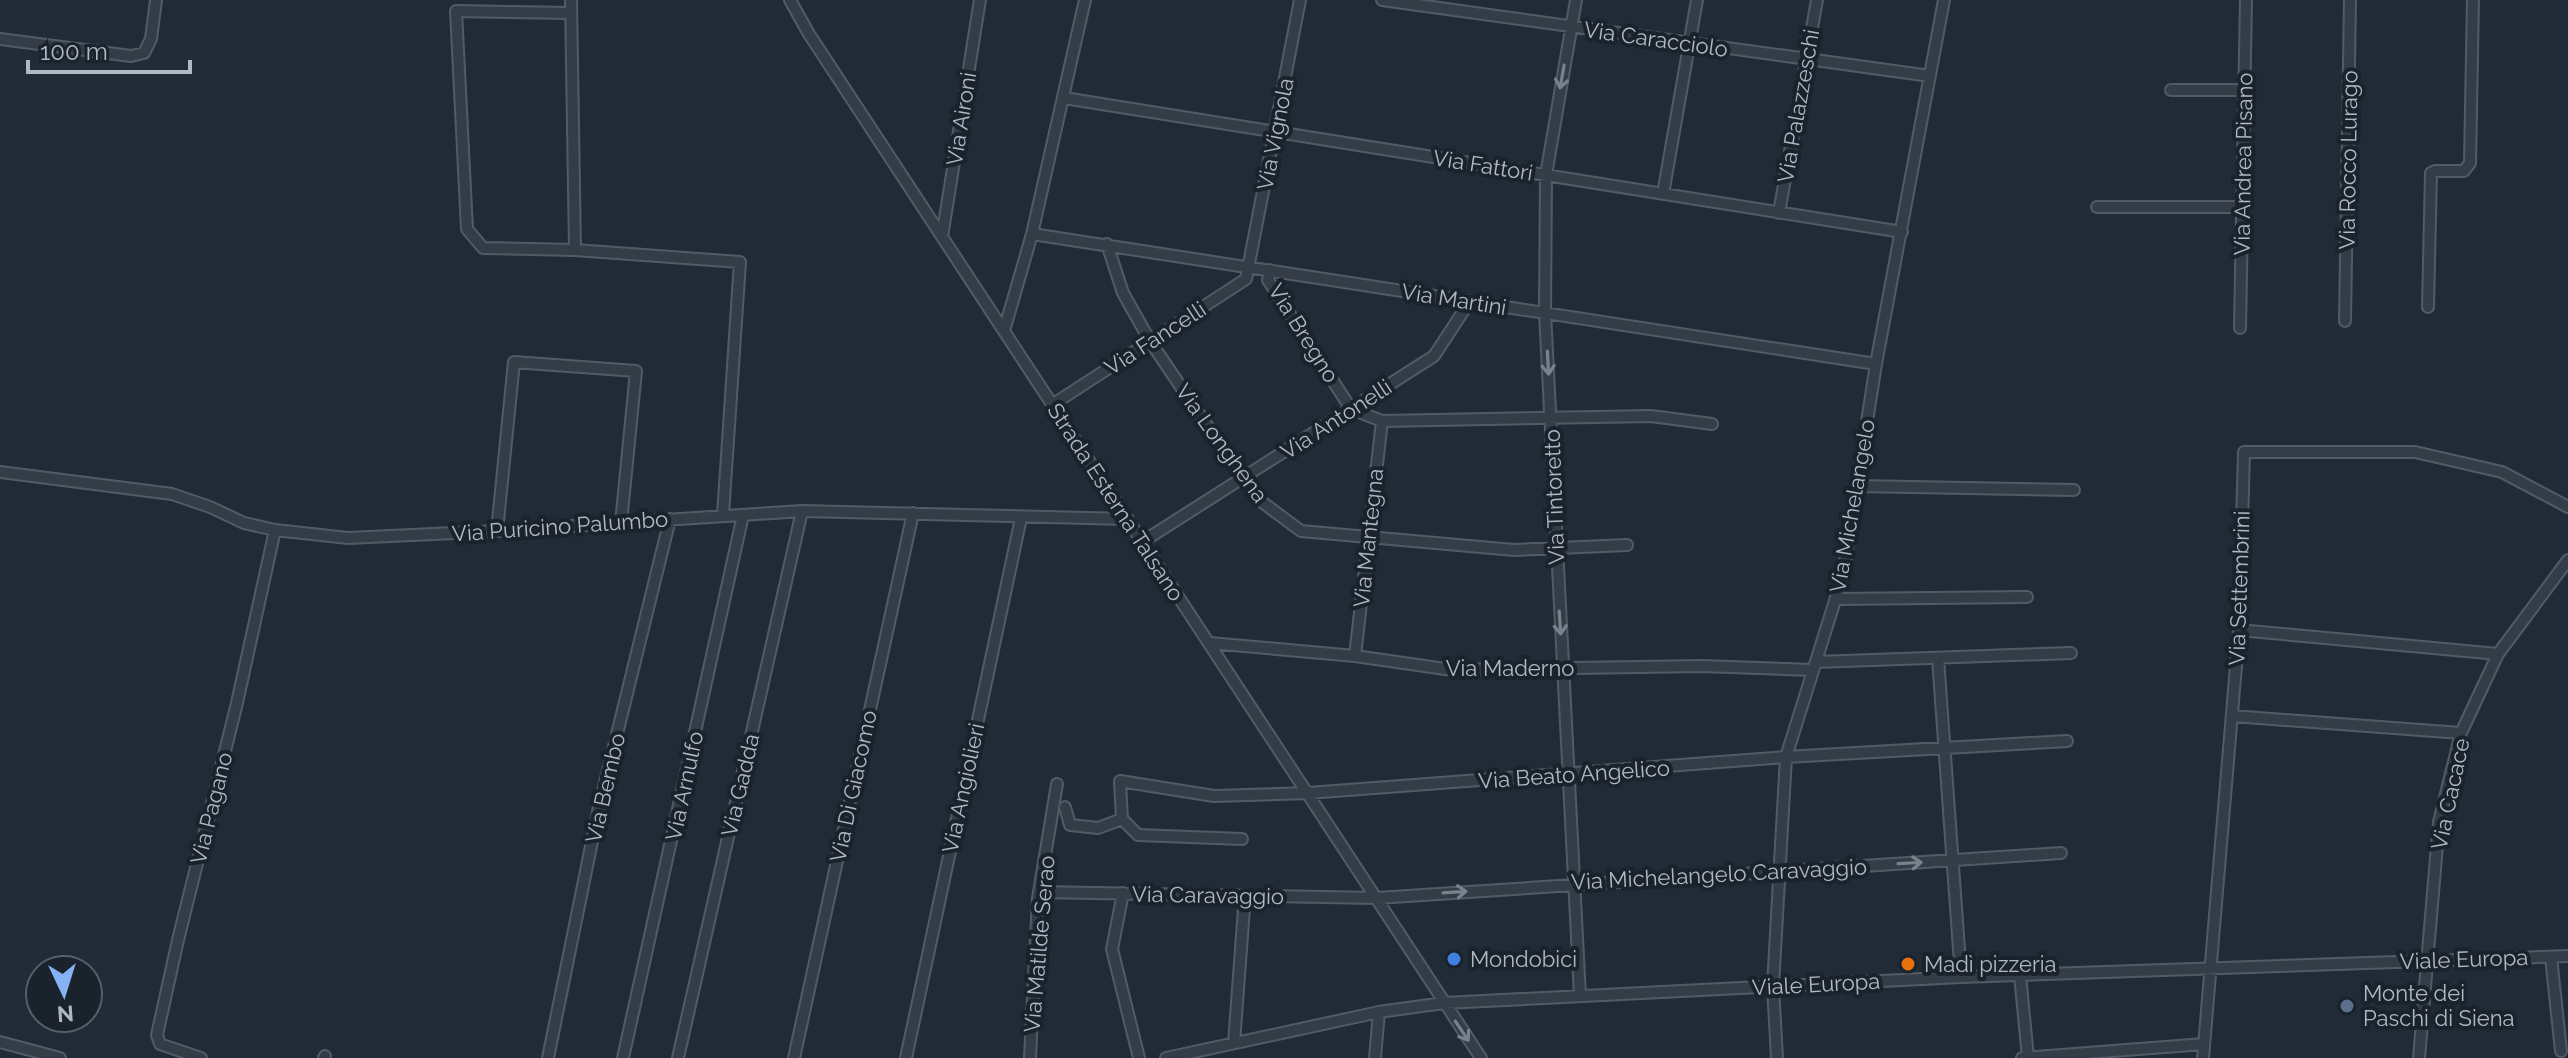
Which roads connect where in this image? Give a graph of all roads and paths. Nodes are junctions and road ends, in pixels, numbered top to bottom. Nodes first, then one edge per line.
1 (156, 0) edge
2 (571, 0) edge
3 (790, 0) edge
4 (980, 0) edge
5 (1085, 0) edge
6 (1300, 0) edge
7 (1382, 0) edge
8 (1576, 0) edge
9 (1697, 0) edge
10 (1817, 0) edge
11 (1944, 0) edge
12 (2246, 0) edge
13 (2350, 0) edge
14 (2473, 0) edge
15 (571, 13) junction
16 (1571, 26) junction
17 (0, 39) edge
18 (1689, 43) junction
19 (1806, 60) junction
20 (1930, 76) junction
21 (2171, 90) dead end
22 (2244, 90) junction
23 (1064, 98) junction
24 (1276, 132) junction
25 (1546, 175) junction
26 (1663, 194) junction
27 (2097, 207) dead end
28 (2242, 207) junction
29 (1779, 213) junction
30 (1902, 232) junction
31 (1032, 234) junction
32 (942, 237) junction
33 (1107, 244) junction
34 (575, 250) junction
35 (1250, 267) junction
36 (1270, 270) junction
37 (1470, 301) junction
38 (2428, 307) dead end
39 (1545, 313) junction
40 (2345, 321) dead end
41 (2240, 328) dead end
42 (1004, 331) junction
43 (1150, 341) junction
44 (1876, 364) junction
45 (1052, 405) junction
46 (1351, 409) junction
47 (1551, 418) junction
48 (1382, 421) junction
49 (1712, 424) dead end
50 (0, 472) edge
51 (1243, 479) junction
52 (1857, 486) junction
53 (2074, 490) dead end
54 (2568, 507) edge
55 (802, 511) junction
56 (913, 513) junction
57 (723, 515) junction
58 (743, 515) junction
59 (1021, 518) junction
60 (670, 519) junction
61 (1128, 519) junction
62 (621, 523) junction
63 (275, 530) junction
64 (497, 531) junction
65 (1369, 538) junction
66 (1142, 542) junction
67 (1627, 545) dead end
68 (1556, 549) junction
69 (2568, 560) edge
70 (2027, 597) dead end
71 (1836, 599) junction
72 (2239, 630) junction
73 (1210, 643) junction
74 (2071, 653) dead end
75 (2498, 654) junction
76 (1355, 656) junction
77 (1938, 658) junction
78 (1814, 666) junction
79 (1563, 668) junction
80 (2232, 716) junction
81 (2461, 733) junction
82 (2067, 741) dead end
83 (1944, 750) junction
84 (1786, 757) junction
85 (1570, 775) junction
86 (1057, 784) dead end
87 (1308, 793) junction
88 (1065, 807) dead end
89 (1122, 819) junction
90 (1242, 839) dead end
91 (2061, 853) dead end
92 (1953, 860) junction
93 (1780, 871) junction
94 (1575, 883) junction
95 (1039, 892) junction
96 (1123, 893) junction
97 (1245, 895) junction
98 (1377, 898) junction
99 (2568, 956) edge
100 (2551, 957) junction
101 (2427, 961) junction
102 (2211, 967) junction
103 (2020, 975) junction
104 (1961, 977) junction
105 (1773, 986) junction
106 (1580, 996) junction
107 (1444, 1003) junction
108 (1379, 1012) junction
109 (0, 1042) edge
110 (1234, 1043) junction
111 (2204, 1044) junction
112 (2561, 1051) dead end
113 (60, 1058) edge
114 (201, 1058) edge
115 (548, 1058) edge
116 (623, 1058) edge
117 (678, 1058) edge
118 (794, 1058) edge
119 (906, 1058) edge
120 (1030, 1058) edge
121 (1139, 1058) edge
122 (1166, 1058) edge
123 (1375, 1058) edge
124 (1481, 1058) edge
125 (1777, 1058) edge
126 (2022, 1058) edge
127 (2028, 1058) edge
128 (2203, 1058) edge
129 (2419, 1058) edge

1 - 17 street
2 - 15 street
3 - 32 street, Strada Esterna Talsano
4 - 32 street, Via Aironi
5 - 23 street
6 - 24 street, Via Vignola
7 - 16 street, Via Caracciolo
8 - 16 street, Via Tintoretto
9 - 18 street
10 - 19 street, Via Palazzeschi
11 - 20 street, Via Michelangelo
12 - 22 street, Via Andrea Pisano
13 - 40 street, Via Rocco Lurago
14 - 38 street
15 - 34 street
15 - 34 street
16 - 18 street, Via Caracciolo
16 -> 25 street, Via Tintoretto
18 - 19 street, Via Caracciolo
18 - 26 street
19 - 20 street, Via Caracciolo
19 - 29 street, Via Palazzeschi
20 - 30 street, Via Michelangelo
21 - 22 street
22 - 28 street, Via Andrea Pisano
23 - 24 street, Via Fattori
23 - 31 street
24 - 25 street, Via Fattori
24 - 35 street, Via Vignola
25 - 26 street, Via Fattori
25 - 39 street, Via Tintoretto
26 - 29 street, Via Fattori
27 - 28 street
28 - 41 street, Via Andrea Pisano
29 - 30 street, Via Fattori
30 - 44 street, Via Michelangelo
31 - 33 street, Via Martini
31 - 42 street
32 - 42 street, Strada Esterna Talsano
33 - 35 street, Via Martini
33 - 43 street, Via Longhena
34 - 57 street
35 - 36 street, Via Martini
35 - 43 street, Via Fancelli
36 - 37 street, Via Martini
36 - 46 street, Via Bregno
37 - 39 street, Via Martini
37 - 46 street, Via Antonelli
39 - 44 street, Via Martini
39 -> 47 street, Via Tintoretto
42 - 45 street, Strada Esterna Talsano
43 - 45 street, Via Fancelli
43 - 51 street, Via Longhena
44 - 52 street, Via Michelangelo
45 - 61 street, Strada Esterna Talsano
46 - 48 street
46 - 51 street, Via Antonelli
47 - 48 street
47 - 49 street
47 - 68 street, Via Tintoretto
48 - 65 street, Via Mantegna
50 - 63 street, Via Puricino Palumbo
51 - 65 street, Via Longhena
51 - 66 street, Via Antonelli
52 - 53 street
52 - 71 street, Via Michelangelo
54 - 72 street, Via Settembrini
55 - 56 street, Via Puricino Palumbo
55 - 58 street, Via Puricino Palumbo
55 - 117 street, Via Gadda
56 - 59 street, Via Puricino Palumbo
56 - 118 street, Via Di Giacomo
57 - 58 street, Via Puricino Palumbo
57 - 60 street, Via Puricino Palumbo
58 - 116 street, Via Arnulfo
59 - 61 street, Via Puricino Palumbo
59 - 119 street, Via Angiolieri
60 - 62 street, Via Puricino Palumbo
60 - 115 street, Via Bembo
61 - 66 street, Strada Esterna Talsano
62 - 64 street, Via Puricino Palumbo
62 - 64 street
63 - 64 street, Via Puricino Palumbo
63 - 114 street, Via Pagano
65 - 68 street, Via Longhena
65 - 76 street, Via Mantegna
66 - 73 street, Strada Esterna Talsano
67 - 68 street, Via Longhena
68 -> 79 street, Via Tintoretto
69 - 75 street, Via Cacace
70 - 71 street
71 - 78 street, Via Michelangelo
72 - 75 street
72 - 80 street, Via Settembrini
73 - 76 street, Via Maderno
73 - 87 street, Strada Esterna Talsano
74 - 77 street, Via Maderno
75 - 81 street, Via Cacace
76 - 79 street, Via Maderno
77 - 78 street, Via Maderno
77 - 83 street
78 - 79 street, Via Maderno
78 - 84 street, Via Michelangelo
79 - 85 street, Via Tintoretto
80 - 81 street
80 - 102 street, Via Settembrini
81 - 101 street, Via Cacace
82 - 83 street, Via Beato Angelico
83 - 84 street, Via Beato Angelico
83 - 92 street
84 - 85 street, Via Beato Angelico
84 - 93 street, Via Michelangelo
85 - 87 street, Via Beato Angelico
85 - 94 street, Via Tintoretto
86 - 95 street, Via Matilde Serao
87 - 89 street, Via Beato Angelico
87 - 98 street, Strada Esterna Talsano
88 - 89 street
89 - 90 street
91 - 92 street, Via Michelangelo Caravaggio
93 -> 92 street, Via Michelangelo Caravaggio
92 - 104 street
93 - 94 street, Via Michelangelo Caravaggio
93 - 105 street, Via Michelangelo
98 -> 94 street, Via Michelangelo Caravaggio
94 - 106 street, Via Tintoretto
95 - 96 street, Via Caravaggio
95 - 120 street, Via Matilde Serao
96 - 97 street, Via Caravaggio
96 - 121 street
97 - 98 street, Via Caravaggio
97 - 110 street
98 - 107 street, Strada Esterna Talsano
99 - 100 street, Viale Europa
100 - 101 street, Viale Europa
100 - 112 street
101 - 102 street, Viale Europa
101 - 129 street, Via Cacace
102 - 103 street, Viale Europa
102 - 111 street, Via Settembrini
103 - 104 street, Viale Europa
103 - 127 street
104 - 105 street, Viale Europa
105 - 106 street, Viale Europa
105 - 125 street, Via Michelangelo
106 - 107 street, Viale Europa
107 - 108 street, Viale Europa
107 -> 124 street, Strada Esterna Talsano
108 - 110 street, Viale Europa
108 - 123 street
109 - 113 street
110 - 122 street, Viale Europa
111 - 127 street
111 - 128 street, Via Settembrini
126 - 127 street

